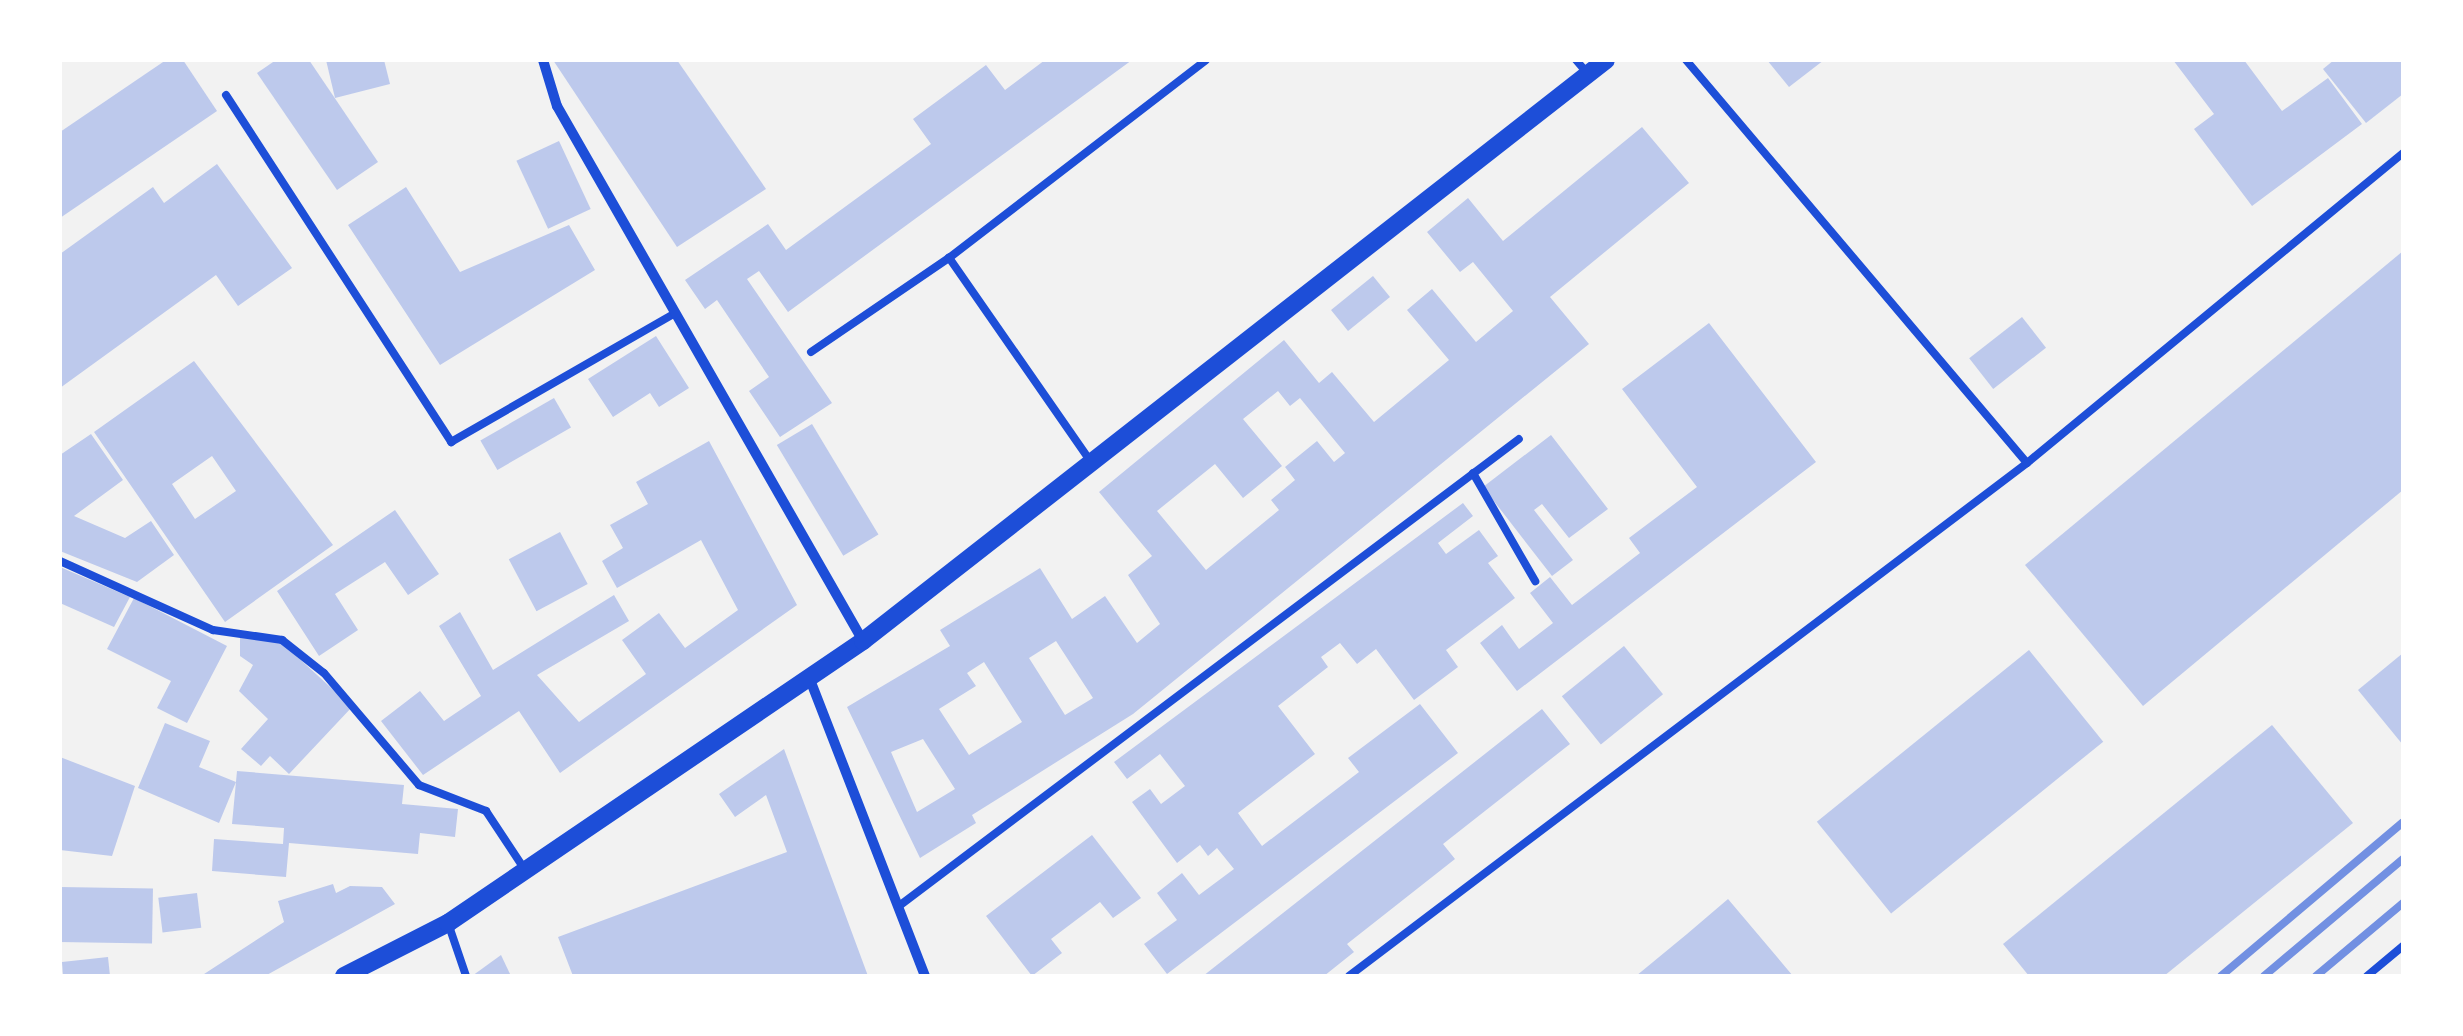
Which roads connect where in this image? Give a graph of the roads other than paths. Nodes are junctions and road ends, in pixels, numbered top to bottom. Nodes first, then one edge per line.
1 (543, 60) edge
2 (1206, 60) edge
3 (1606, 60) edge
4 (1686, 60) edge
5 (1582, 67) edge
6 (226, 96) dead end
7 (2403, 153) edge
8 (949, 258) junction
9 (676, 314) junction
10 (811, 352) dead end
11 (1519, 439) dead end
12 (1090, 462) junction
13 (2028, 463) junction
14 (1473, 473) junction
15 (60, 561) edge
16 (1535, 582) dead end
17 (862, 641) junction
18 (809, 677) junction
19 (525, 870) junction
20 (899, 906) junction
21 (448, 923) junction
22 (2403, 946) edge
23 (344, 976) edge
24 (466, 976) edge
25 (925, 976) edge
26 (1348, 976) edge
27 (2366, 976) edge

1 - 9 street
2 - 8 lane
3 - 5 street
4 - 13 lane
5 - 12 street
6 - 9 lane
7 - 13 lane
8 - 10 lane
8 - 12 lane
9 - 17 street
11 - 14 lane
12 - 17 street
13 - 26 lane
14 - 16 lane
14 - 20 lane
15 - 19 lane
17 - 18 street
18 - 19 street
18 - 20 street
19 - 21 street
20 - 25 street
21 - 23 street
21 - 24 lane
22 - 27 lane

